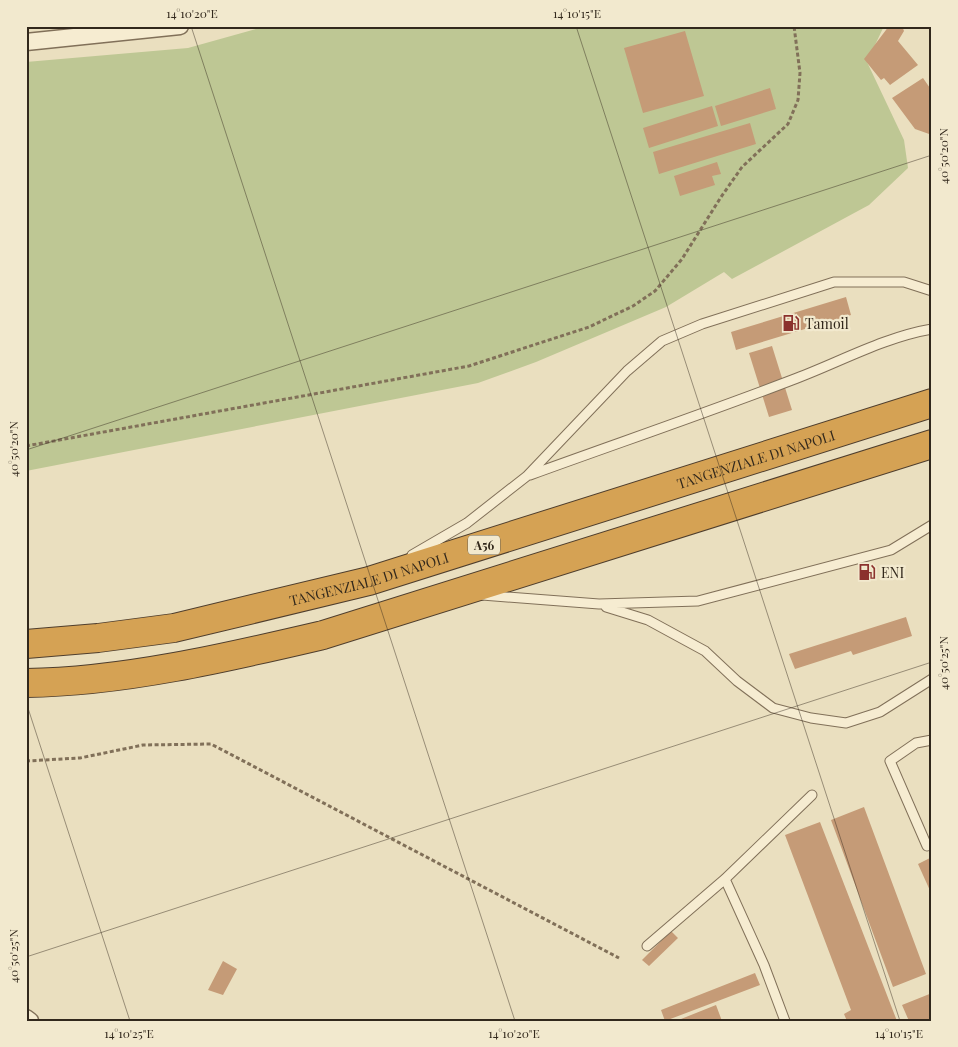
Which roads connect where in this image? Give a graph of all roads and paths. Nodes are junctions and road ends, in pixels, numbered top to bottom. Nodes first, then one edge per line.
1 (180, 26) edge
2 (794, 26) edge
3 (26, 42) edge
4 (932, 291) edge
5 (932, 329) edge
6 (932, 403) edge
7 (932, 444) edge
8 (26, 446) edge
9 (527, 476) junction
10 (932, 525) edge
11 (369, 581) junction
12 (462, 593) junction
13 (599, 604) junction
14 (26, 644) edge
15 (932, 679) edge
16 (26, 683) edge
17 (932, 740) edge
18 (26, 761) edge
19 (812, 795) dead end
20 (926, 846) dead end
21 (725, 879) junction
22 (647, 946) dead end
23 (619, 958) dead end
24 (26, 1018) edge
25 (30, 1021) edge
26 (785, 1021) edge

1 - 3 street
2 - 8 path
4 - 9 lane
5 - 9 lane
6 - 11 highway, TANGENZIALE DI NAPOLI / A56
7 - 12 highway
9 - 11 lane
10 - 13 lane
11 - 14 highway, TANGENZIALE DI NAPOLI / A56
12 - 13 lane
12 - 16 highway
13 - 15 lane
17 - 20 lane
18 - 23 path
19 - 21 lane
21 - 22 lane
21 - 26 lane
24 - 25 street

